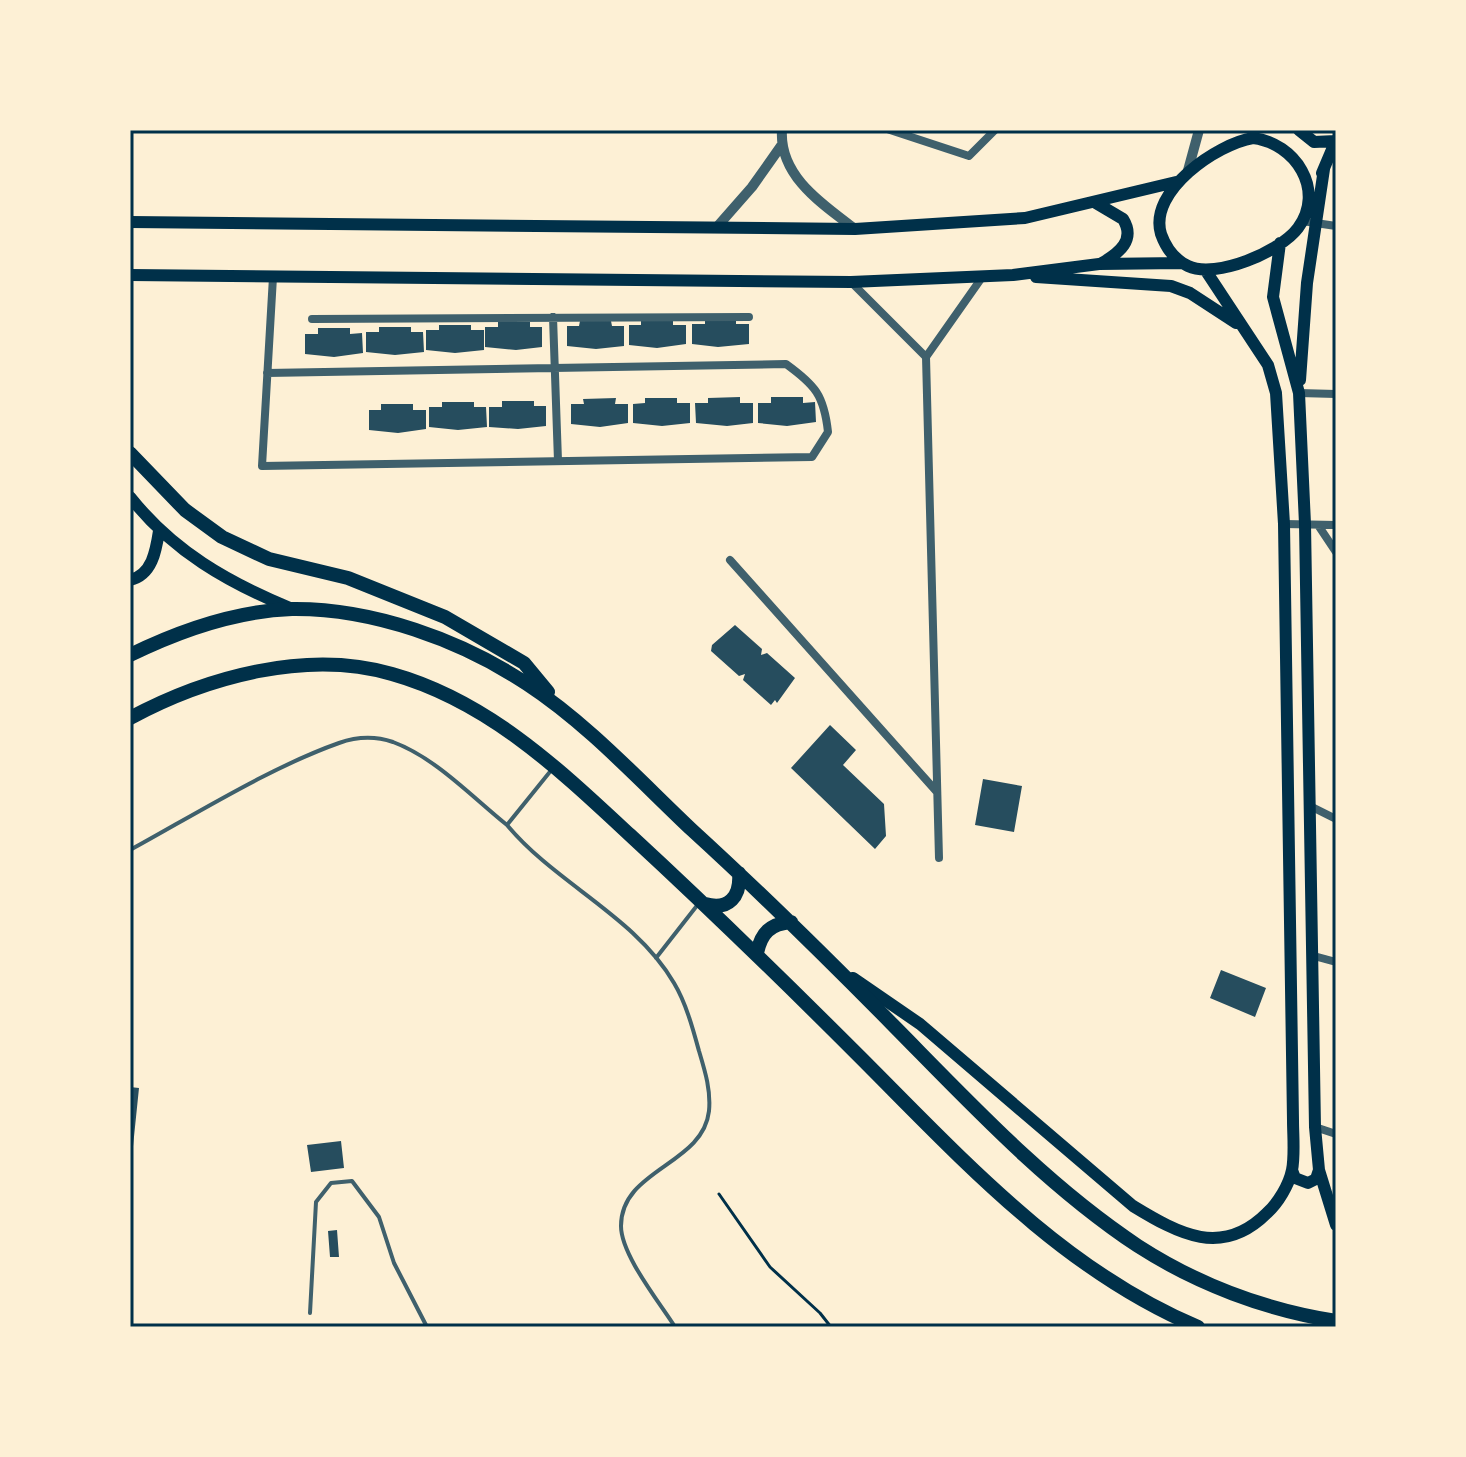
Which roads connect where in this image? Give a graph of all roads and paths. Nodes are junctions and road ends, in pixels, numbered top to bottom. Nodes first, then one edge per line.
1 (782, 130) edge
2 (890, 130) edge
3 (995, 130) edge
4 (1199, 130) edge
5 (1240, 130) edge
6 (1265, 130) edge
7 (1299, 130) edge
8 (1253, 138) junction
9 (1336, 140) edge
10 (781, 146) junction
11 (1324, 169) junction
12 (1182, 178) junction
13 (1308, 202) junction
14 (1094, 203) junction
15 (1302, 221) junction
16 (130, 222) edge
17 (1316, 224) junction
18 (1336, 226) edge
19 (716, 228) junction
20 (855, 229) junction
21 (1280, 243) junction
22 (1181, 263) junction
23 (1099, 264) junction
24 (1206, 271) junction
25 (130, 275) edge
26 (1013, 275) junction
27 (983, 276) junction
28 (273, 277) junction
29 (851, 282) junction
30 (553, 317) junction
31 (749, 317) dead end
32 (312, 319) dead end
33 (1250, 336) junction
34 (926, 357) junction
35 (555, 368) junction
36 (267, 373) junction
37 (1299, 393) junction
38 (1336, 394) edge
39 (130, 453) edge
40 (558, 461) junction
41 (130, 497) edge
42 (1284, 524) junction
43 (1311, 525) junction
44 (1336, 525) edge
45 (159, 531) junction
46 (1336, 552) edge
47 (730, 560) dead end
48 (130, 580) edge
49 (293, 609) junction
50 (130, 655) edge
51 (130, 718) edge
52 (572, 719) junction
53 (554, 767) junction
54 (938, 793) junction
55 (1310, 806) junction
56 (1336, 819) edge
57 (507, 825) junction
58 (130, 850) edge
59 (939, 858) dead end
60 (739, 873) junction
61 (703, 902) junction
62 (791, 922) junction
63 (757, 953) junction
64 (1314, 956) junction
65 (656, 958) junction
66 (1336, 962) edge
67 (837, 968) junction
68 (1315, 1127) junction
69 (1336, 1134) edge
70 (1292, 1170) junction
71 (1319, 1170) junction
72 (719, 1194) dead end
73 (1336, 1225) edge
74 (310, 1313) dead end
75 (1336, 1321) edge
76 (427, 1327) edge
77 (675, 1327) edge
78 (831, 1327) edge
79 (1198, 1327) edge

1 - 10 street
2 - 3 street
4 - 12 street
5 - 8 street
6 - 8 main road
7 - 9 main road
8 - 12 main road
8 - 13 main road
9 - 11 main road
10 - 19 street
10 - 20 street
11 - 13 main road
11 - 17 main road
12 - 14 main road
12 - 22 main road
13 - 15 main road
14 - 20 main road
14 - 23 main road
15 - 17 street
15 - 21 main road
16 - 19 main road
17 - 18 street
17 - 37 main road
19 - 20 main road
21 - 24 main road
21 - 37 main road
22 - 23 main road
22 - 24 main road
23 - 26 main road
24 - 33 main road
25 - 28 main road
26 - 27 main road
26 - 33 main road
27 - 29 main road
27 - 34 street
28 - 29 main road
28 - 36 street
29 - 34 street
30 - 31 street
30 - 32 street
30 - 35 street
33 - 42 main road
34 - 54 street
35 - 36 street
35 - 40 street
35 - 40 street
36 - 40 street
37 - 38 street
37 - 43 main road
39 - 52 highway
41 - 45 main road
42 - 43 street
42 - 70 main road
43 - 44 street
43 - 46 street
43 - 55 main road
45 - 48 main road
45 - 49 main road
47 - 54 street
49 - 50 highway
49 - 52 highway
51 - 53 highway
52 - 60 highway
53 - 57 lane
53 - 61 highway
54 - 59 street
55 - 56 street
55 - 64 main road
57 - 58 lane
57 - 65 lane
60 - 61 highway
60 - 62 highway
61 - 63 highway
61 - 65 lane
62 - 63 highway
62 - 67 highway
63 - 79 highway
64 - 66 street
64 - 68 main road
65 - 77 lane
67 - 70 main road
67 - 75 highway
68 - 69 street
68 - 71 main road
70 - 71 main road
71 - 73 main road
72 - 78 path
74 - 76 lane

